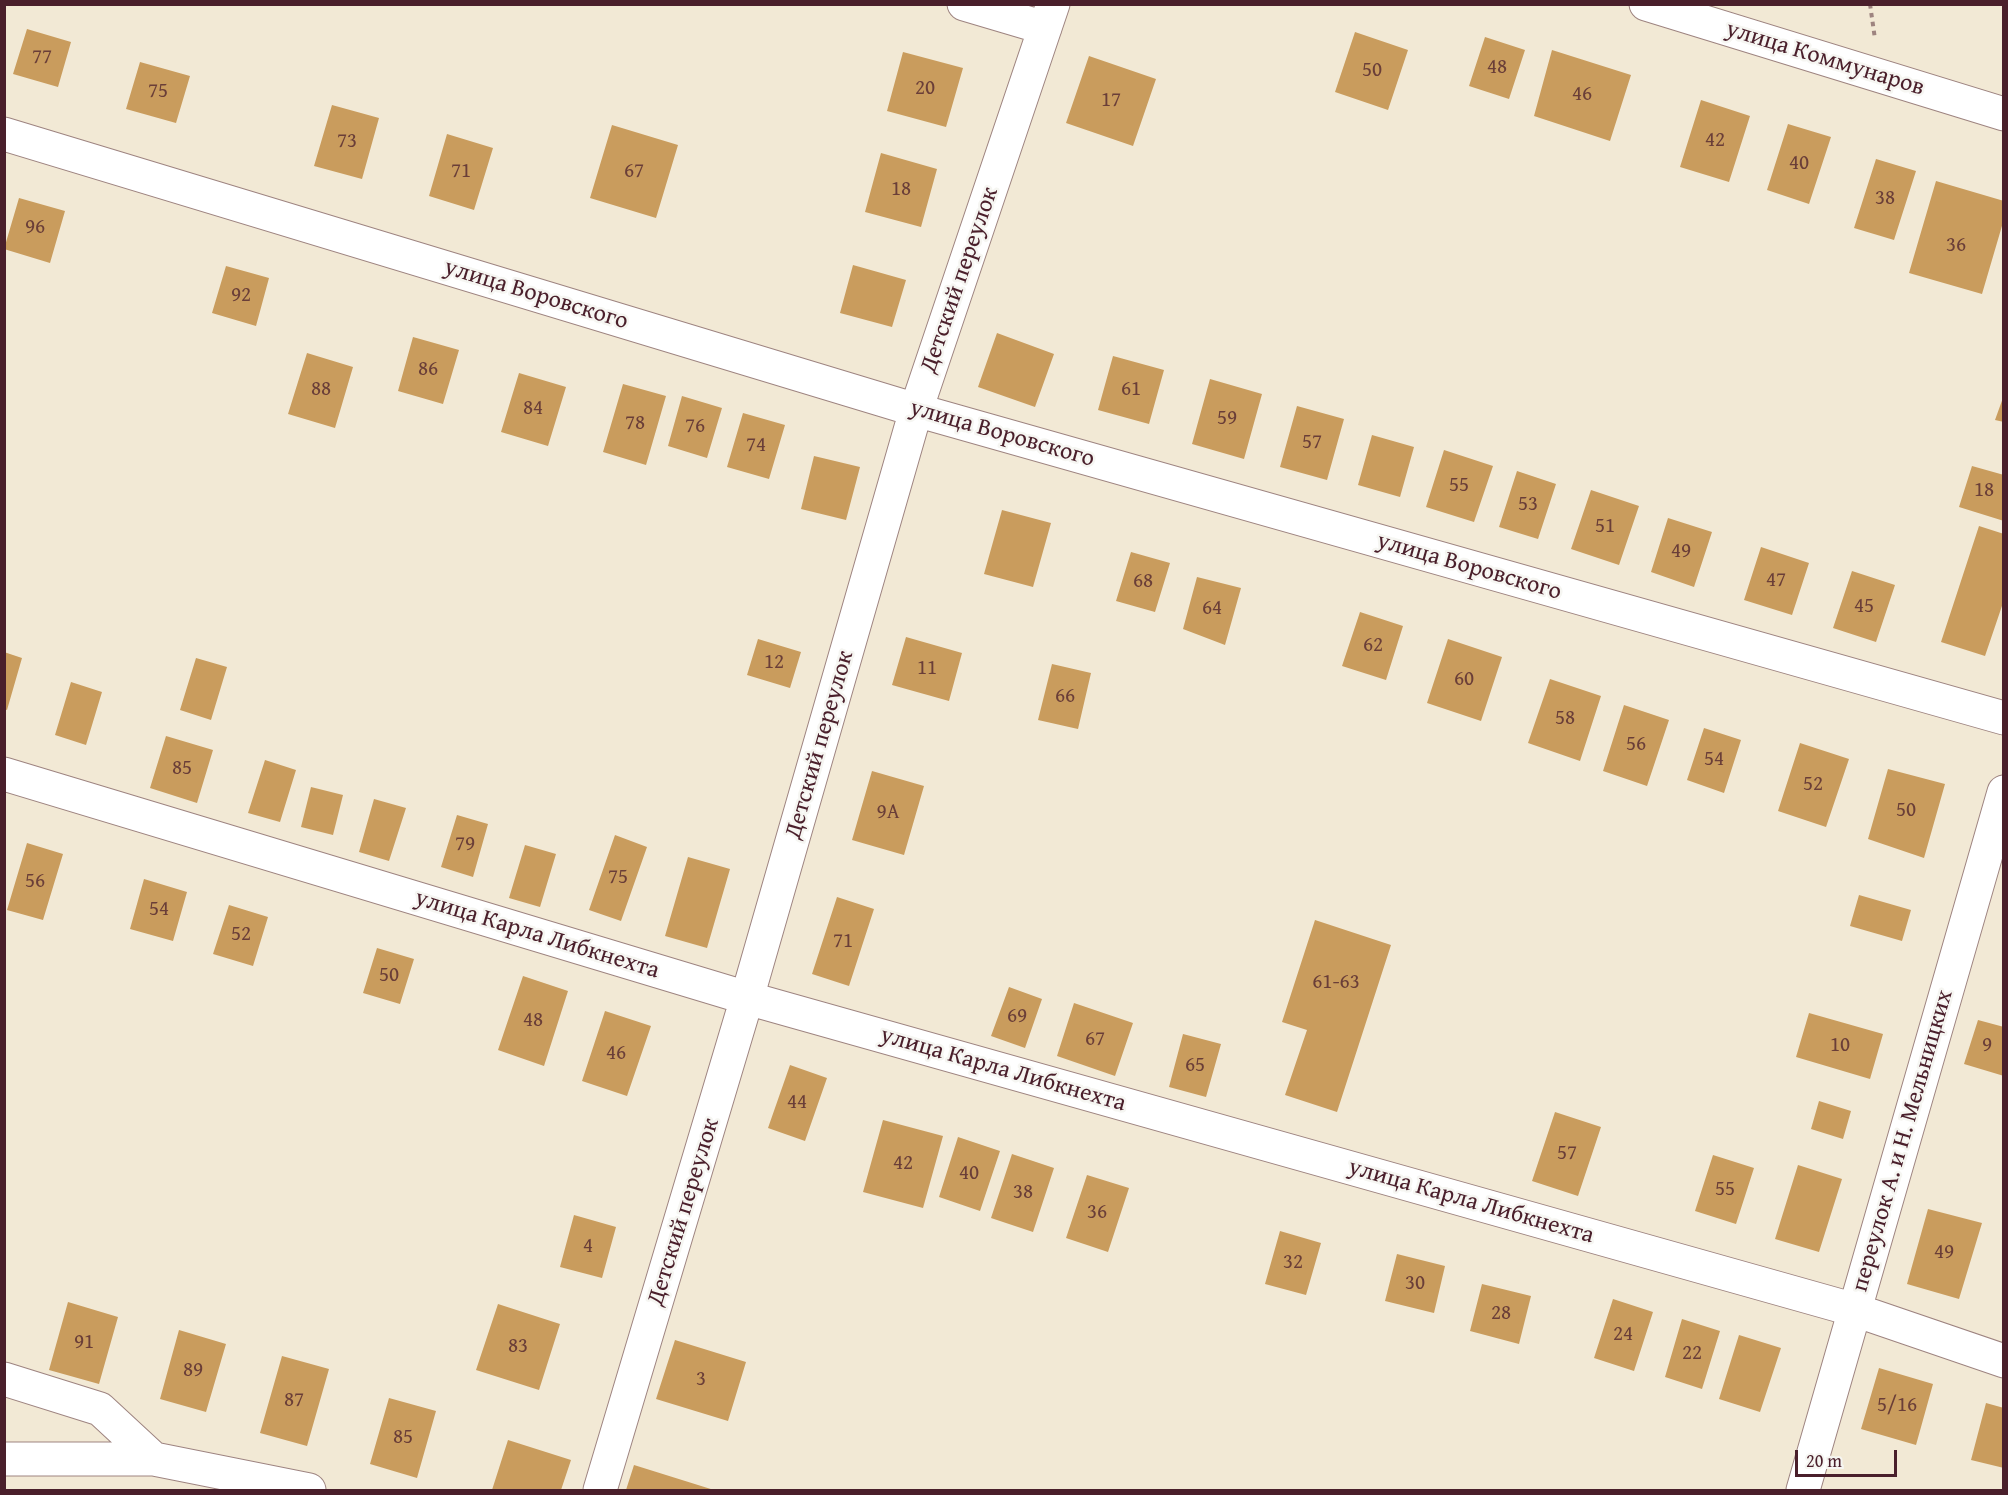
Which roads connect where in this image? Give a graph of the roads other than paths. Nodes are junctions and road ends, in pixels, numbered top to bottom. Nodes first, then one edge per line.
1 (964, 4) edge
2 (1646, 4) edge
3 (1049, 16) edge
4 (2004, 114) edge
5 (4, 134) edge
6 (916, 410) junction
7 (2004, 718) edge
8 (4, 774) edge
9 (2004, 792) edge
10 (747, 998) junction
11 (1855, 1310) junction
12 (2004, 1361) edge
13 (4, 1379) edge
14 (4, 1459) edge
15 (154, 1459) junction
16 (309, 1491) edge
17 (600, 1491) edge
18 (1803, 1491) edge

1 - 3 street
2 - 4 street, улица Коммунаров
3 - 6 street, Детский переулок
5 - 6 street, улица Воровского
6 - 7 street, улица Воровского
6 - 10 street, Детский переулок
8 - 10 street, улица Карла Либкнехта
9 - 11 street, переулок А. и Н. Мельницких
10 - 11 street, улица Карла Либкнехта
10 - 17 street, Детский переулок
11 - 12 street, улица Карла Либкнехта
11 - 18 street, переулок А. и Н. Мельницких
13 - 15 street
14 - 15 street
15 - 16 street

